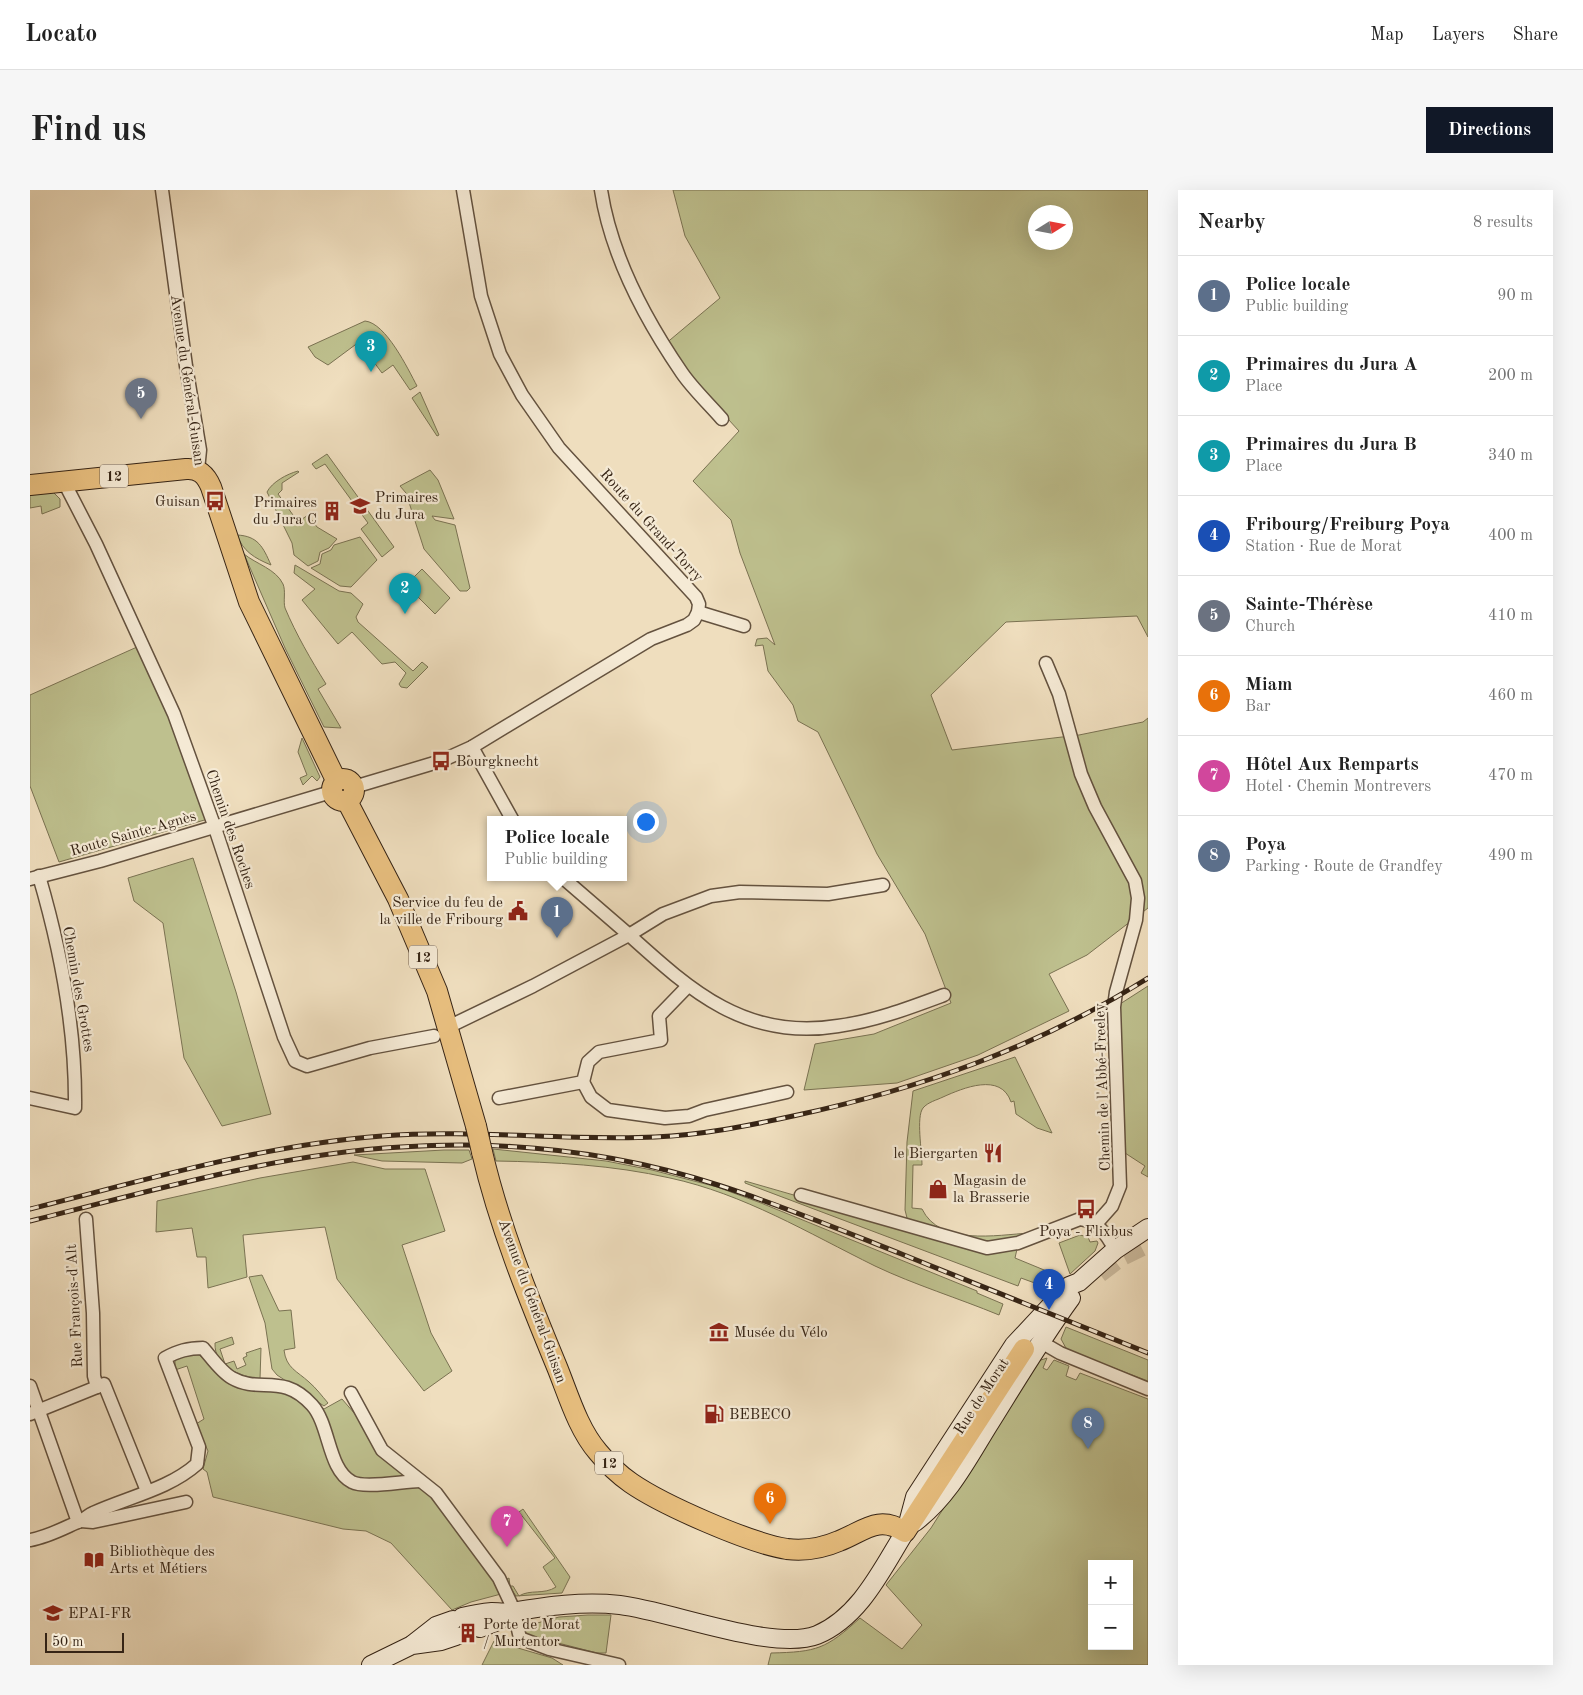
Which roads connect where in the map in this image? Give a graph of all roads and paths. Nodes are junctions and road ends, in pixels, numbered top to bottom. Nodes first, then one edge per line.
1 (162, 190) edge
2 (463, 190) edge
3 (601, 190) edge
4 (722, 419) dead end
5 (198, 470) junction
6 (64, 482) junction
7 (30, 485) edge
8 (698, 612) junction
9 (744, 626) dead end
10 (1046, 662) dead end
11 (472, 747) junction
12 (342, 790) junction
13 (510, 816) edge
14 (214, 826) junction
15 (34, 877) edge
16 (567, 881) edge
17 (883, 885) dead end
18 (629, 935) junction
19 (688, 986) junction
20 (944, 995) dead end
21 (441, 1031) junction
22 (583, 1082) junction
23 (786, 1092) dead end
24 (30, 1098) edge
25 (499, 1098) dead end
26 (801, 1195) dead end
27 (86, 1219) dead end
28 (1096, 1224) junction
29 (1148, 1228) edge
30 (1115, 1250) junction
31 (1079, 1282) junction
32 (1033, 1345) junction
33 (30, 1386) edge
34 (97, 1387) junction
35 (1148, 1389) edge
36 (351, 1392) dead end
37 (34, 1412) edge
38 (420, 1481) junction
39 (148, 1492) junction
40 (186, 1502) dead end
41 (80, 1521) junction
42 (906, 1530) junction
43 (30, 1540) edge
44 (511, 1612) junction
45 (480, 1628) tunnel mouth
46 (370, 1665) edge
47 (619, 1665) edge

1 - 5 street, Avenue du Général-Guisan
2 - 8 street, Route du Grand-Torry
3 - 4 street
5 - 6 main road, 12
5 - 12 main road, Avenue du Général-Guisan / 12
6 - 7 main road, 12
6 - 14 street, Chemin des Roches
8 - 9 street
8 - 11 street
10 - 28 street, Chemin de l'Abbé-Freeley
11 - 12 street
11 - 13 street
12 - 14 street, Route Sainte-Agnès
12 - 21 main road, Avenue du Général-Guisan / 12
14 - 15 street, Route Sainte-Agnès
14 - 21 street, Chemin des Roches
15 - 24 street, Chemin des Grottes
16 - 18 street
17 - 18 street, Chemin des Roches
18 - 19 street
18 - 21 street, Chemin des Roches
19 - 20 street
19 - 22 street
21 - 42 main road, Avenue du Général-Guisan / 12, bridge
22 - 23 street
22 - 25 street
26 - 28 street
27 - 34 street, Rue François-d'Alt
28 - 30 street
29 - 30 main road, Rue de Morat
30 - 31 main road, Rue de Morat
31 - 32 main road, Rue de Morat
31 - 42 main road, Rue de Morat
32 - 35 street
32 - 42 main road
33 - 37 street
34 - 37 street
34 - 39 street, Rue François-d'Alt
36 - 38 street
37 - 41 street
38 - 39 street
38 - 44 street
39 - 41 street
40 - 41 street
41 - 43 street
42 - 44 main road, Rue de Morat
44 - 45 main road
44 - 46 main road
44 - 47 street

